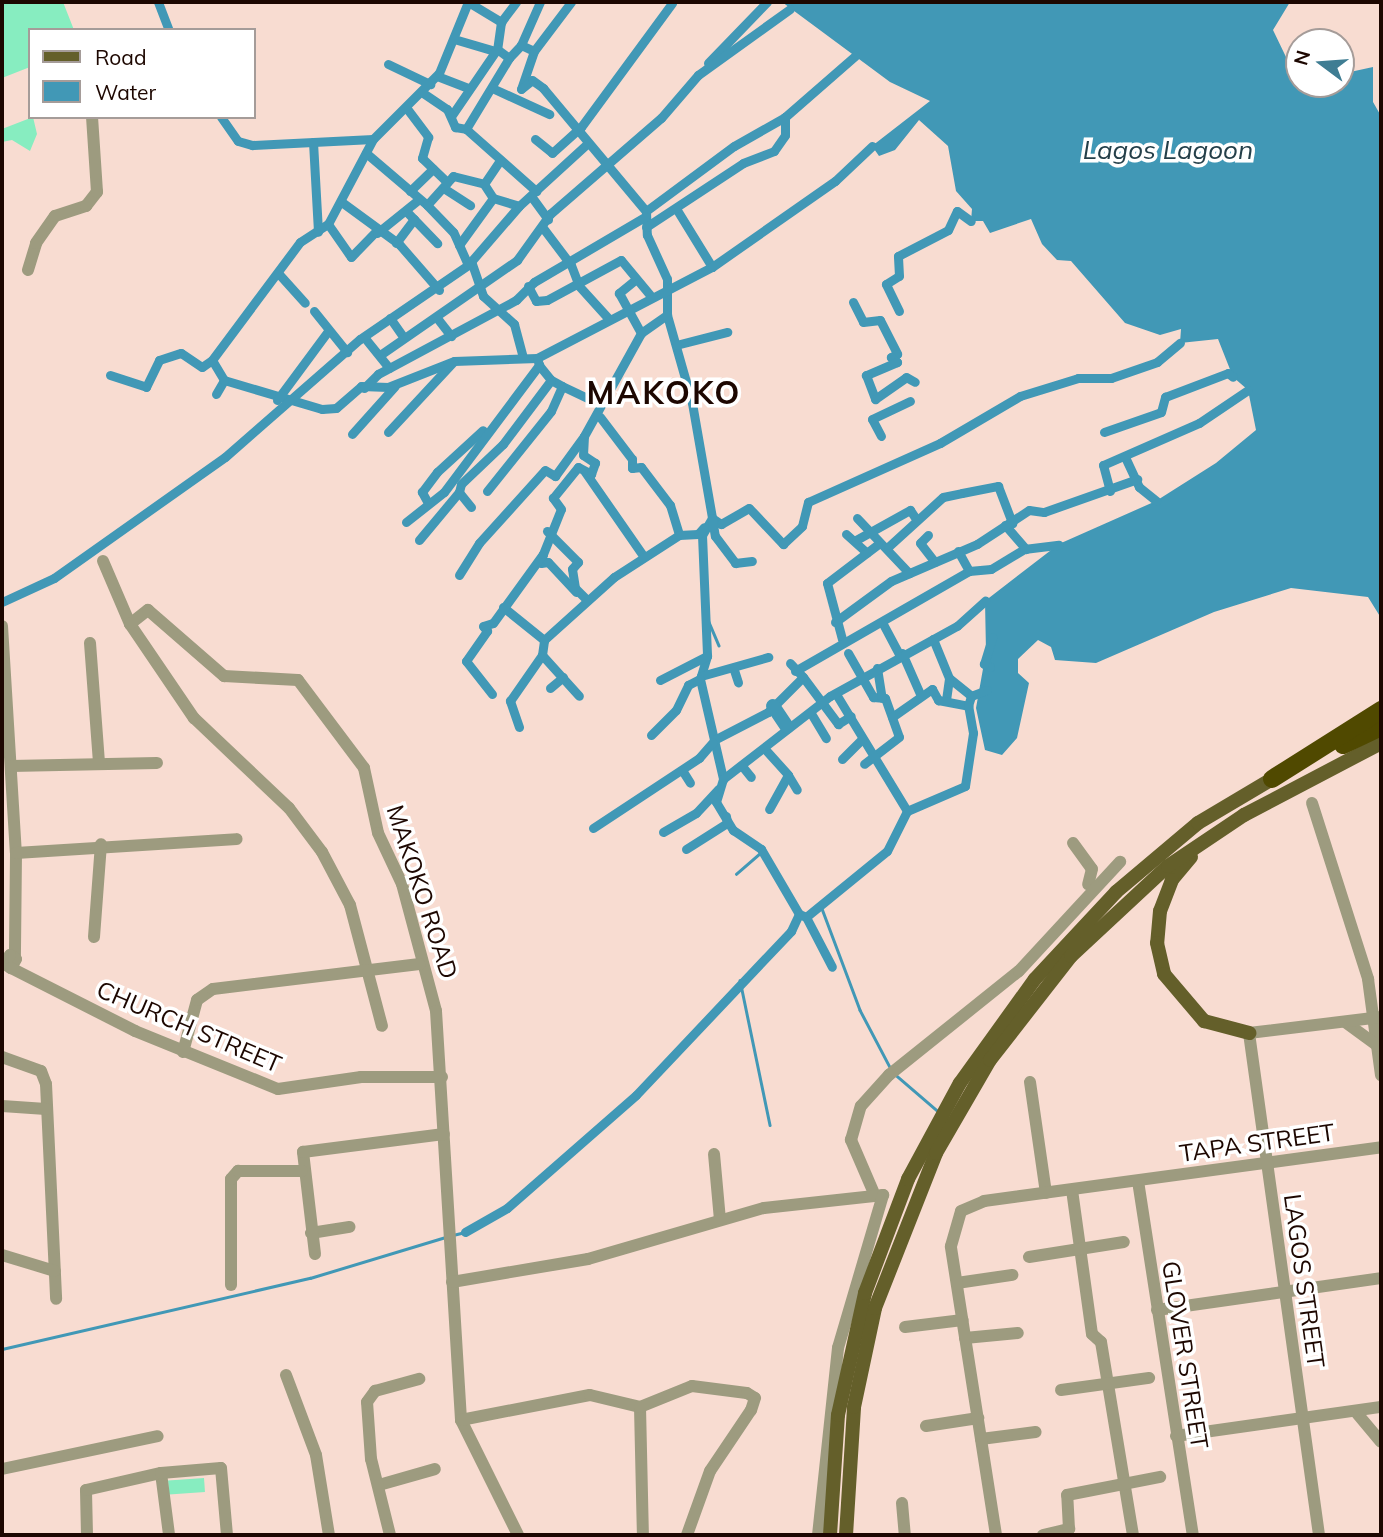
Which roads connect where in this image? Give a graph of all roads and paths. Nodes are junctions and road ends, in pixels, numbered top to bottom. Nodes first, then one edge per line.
1 (92, 119) edge
2 (29, 270) dead end
3 (103, 561) dead end
4 (130, 624) junction
5 (2, 626) edge
6 (90, 643) dead end
7 (1381, 710) edge
8 (1381, 727) edge
9 (1381, 743) edge
10 (99, 763) junction
11 (157, 763) dead end
12 (11, 766) junction
13 (1272, 779) junction
14 (1312, 803) dead end
15 (1222, 827) junction
16 (237, 839) dead end
17 (1073, 843) dead end
18 (101, 844) junction
19 (16, 853) junction
20 (1120, 862) dead end
21 (1090, 888) junction
22 (94, 937) dead end
23 (8, 963) edge
24 (419, 964) junction
25 (366, 972) junction
26 (1377, 1017) edge
27 (1343, 1021) junction
28 (382, 1026) dead end
29 (1249, 1033) junction
30 (1378, 1046) junction
31 (183, 1052) junction
32 (2, 1056) edge
33 (1381, 1075) edge
34 (442, 1077) junction
35 (1030, 1083) dead end
36 (966, 1085) junction
37 (2, 1106) edge
38 (46, 1109) junction
39 (444, 1134) junction
40 (1381, 1147) edge
41 (930, 1150) junction
42 (714, 1154) dead end
43 (1267, 1163) junction
44 (302, 1171) junction
45 (1138, 1181) junction
46 (1072, 1189) junction
47 (873, 1191) junction
48 (1046, 1193) junction
49 (720, 1220) junction
50 (350, 1227) dead end
51 (311, 1233) junction
52 (1124, 1242) dead end
53 (1080, 1248) junction
54 (315, 1254) dead end
55 (2, 1255) edge
56 (1029, 1257) dead end
57 (55, 1271) junction
58 (1012, 1275) dead end
59 (1381, 1278) edge
60 (453, 1282) junction
61 (957, 1283) junction
62 (231, 1285) dead end
63 (1284, 1290) junction
64 (56, 1299) dead end
65 (1157, 1310) junction
66 (963, 1320) junction
67 (905, 1327) dead end
68 (1018, 1333) dead end
69 (965, 1338) junction
70 (286, 1375) dead end
71 (419, 1378) dead end
72 (1149, 1378) dead end
73 (1107, 1384) junction
74 (1061, 1390) dead end
75 (640, 1407) junction
76 (1381, 1407) edge
77 (1355, 1411) junction
78 (978, 1418) junction
79 (461, 1420) junction
80 (1302, 1420) junction
81 (926, 1426) dead end
82 (1036, 1432) dead end
83 (158, 1436) dead end
84 (1176, 1436) junction
85 (981, 1439) junction
86 (1381, 1442) edge
87 (2, 1469) edge
88 (435, 1469) dead end
89 (161, 1473) junction
90 (1160, 1477) dead end
91 (1125, 1484) junction
92 (379, 1485) junction
93 (902, 1503) dead end
94 (87, 1535) edge
95 (169, 1535) edge
96 (227, 1535) edge
97 (329, 1535) edge
98 (390, 1535) edge
99 (518, 1535) edge
100 (643, 1535) edge
101 (687, 1535) edge
102 (818, 1535) edge
103 (830, 1535) edge
104 (846, 1535) edge
105 (905, 1535) edge
106 (996, 1535) edge
107 (1043, 1535) edge
108 (1133, 1535) edge
109 (1193, 1535) edge
110 (1319, 1535) edge

1 - 2 street
3 - 4 street
4 - 24 street, MAKOKO ROAD
4 - 25 street
5 - 12 street
6 - 10 street
7 - 13 highway
8 - 13 highway
9 - 15 main road
10 - 11 street
10 - 12 street
12 - 19 street
13 - 36 main road
14 - 26 street
15 - 29 main road
15 - 36 main road
16 - 18 street
17 - 21 street
18 - 19 street
18 - 22 street
19 - 23 street
20 - 21 street
21 - 47 street
23 - 31 street, CHURCH STREET
24 - 25 street
24 - 34 street, MAKOKO ROAD
25 - 28 street
25 - 31 street
26 - 27 street
26 - 30 street
27 - 29 street
27 - 30 street
29 - 43 street, LAGOS STREET
30 - 33 street
31 - 34 street, CHURCH STREET
32 - 38 street
34 - 39 street, MAKOKO ROAD
35 - 48 street
36 - 41 main road
37 - 38 street
38 - 57 street
39 - 44 street
39 - 60 street, MAKOKO ROAD
40 - 43 street, TAPA STREET
41 - 103 main road
41 - 104 main road
42 - 49 street
43 - 45 street, TAPA STREET
43 - 63 street, LAGOS STREET
44 - 51 street
44 - 62 street
45 - 46 street, TAPA STREET
45 - 65 street, GLOVER STREET
46 - 48 street, TAPA STREET
46 - 53 street
47 - 49 street
47 - 102 street
48 - 61 street, TAPA STREET
49 - 60 street
50 - 51 street
51 - 54 street
52 - 53 street
53 - 56 street
53 - 73 street
55 - 57 street
57 - 64 street
58 - 61 street
59 - 63 street
60 - 79 street, MAKOKO ROAD
61 - 66 street
63 - 65 street
63 - 80 street, LAGOS STREET
65 - 84 street, GLOVER STREET
66 - 67 street
66 - 69 street
68 - 69 street
69 - 78 street
70 - 97 street
71 - 92 street
72 - 73 street
73 - 74 street
73 - 91 street
75 - 79 street
75 - 100 street
75 - 101 street
76 - 77 street
77 - 80 street
77 - 86 street
78 - 81 street
78 - 85 street
79 - 99 street, MAKOKO ROAD
80 - 84 street
80 - 110 street, LAGOS STREET
82 - 85 street
83 - 87 street
84 - 109 street, GLOVER STREET
85 - 106 street
88 - 92 street
89 - 94 street
89 - 95 street
89 - 96 street
90 - 91 street
91 - 107 street
91 - 108 street
92 - 98 street
93 - 105 street

